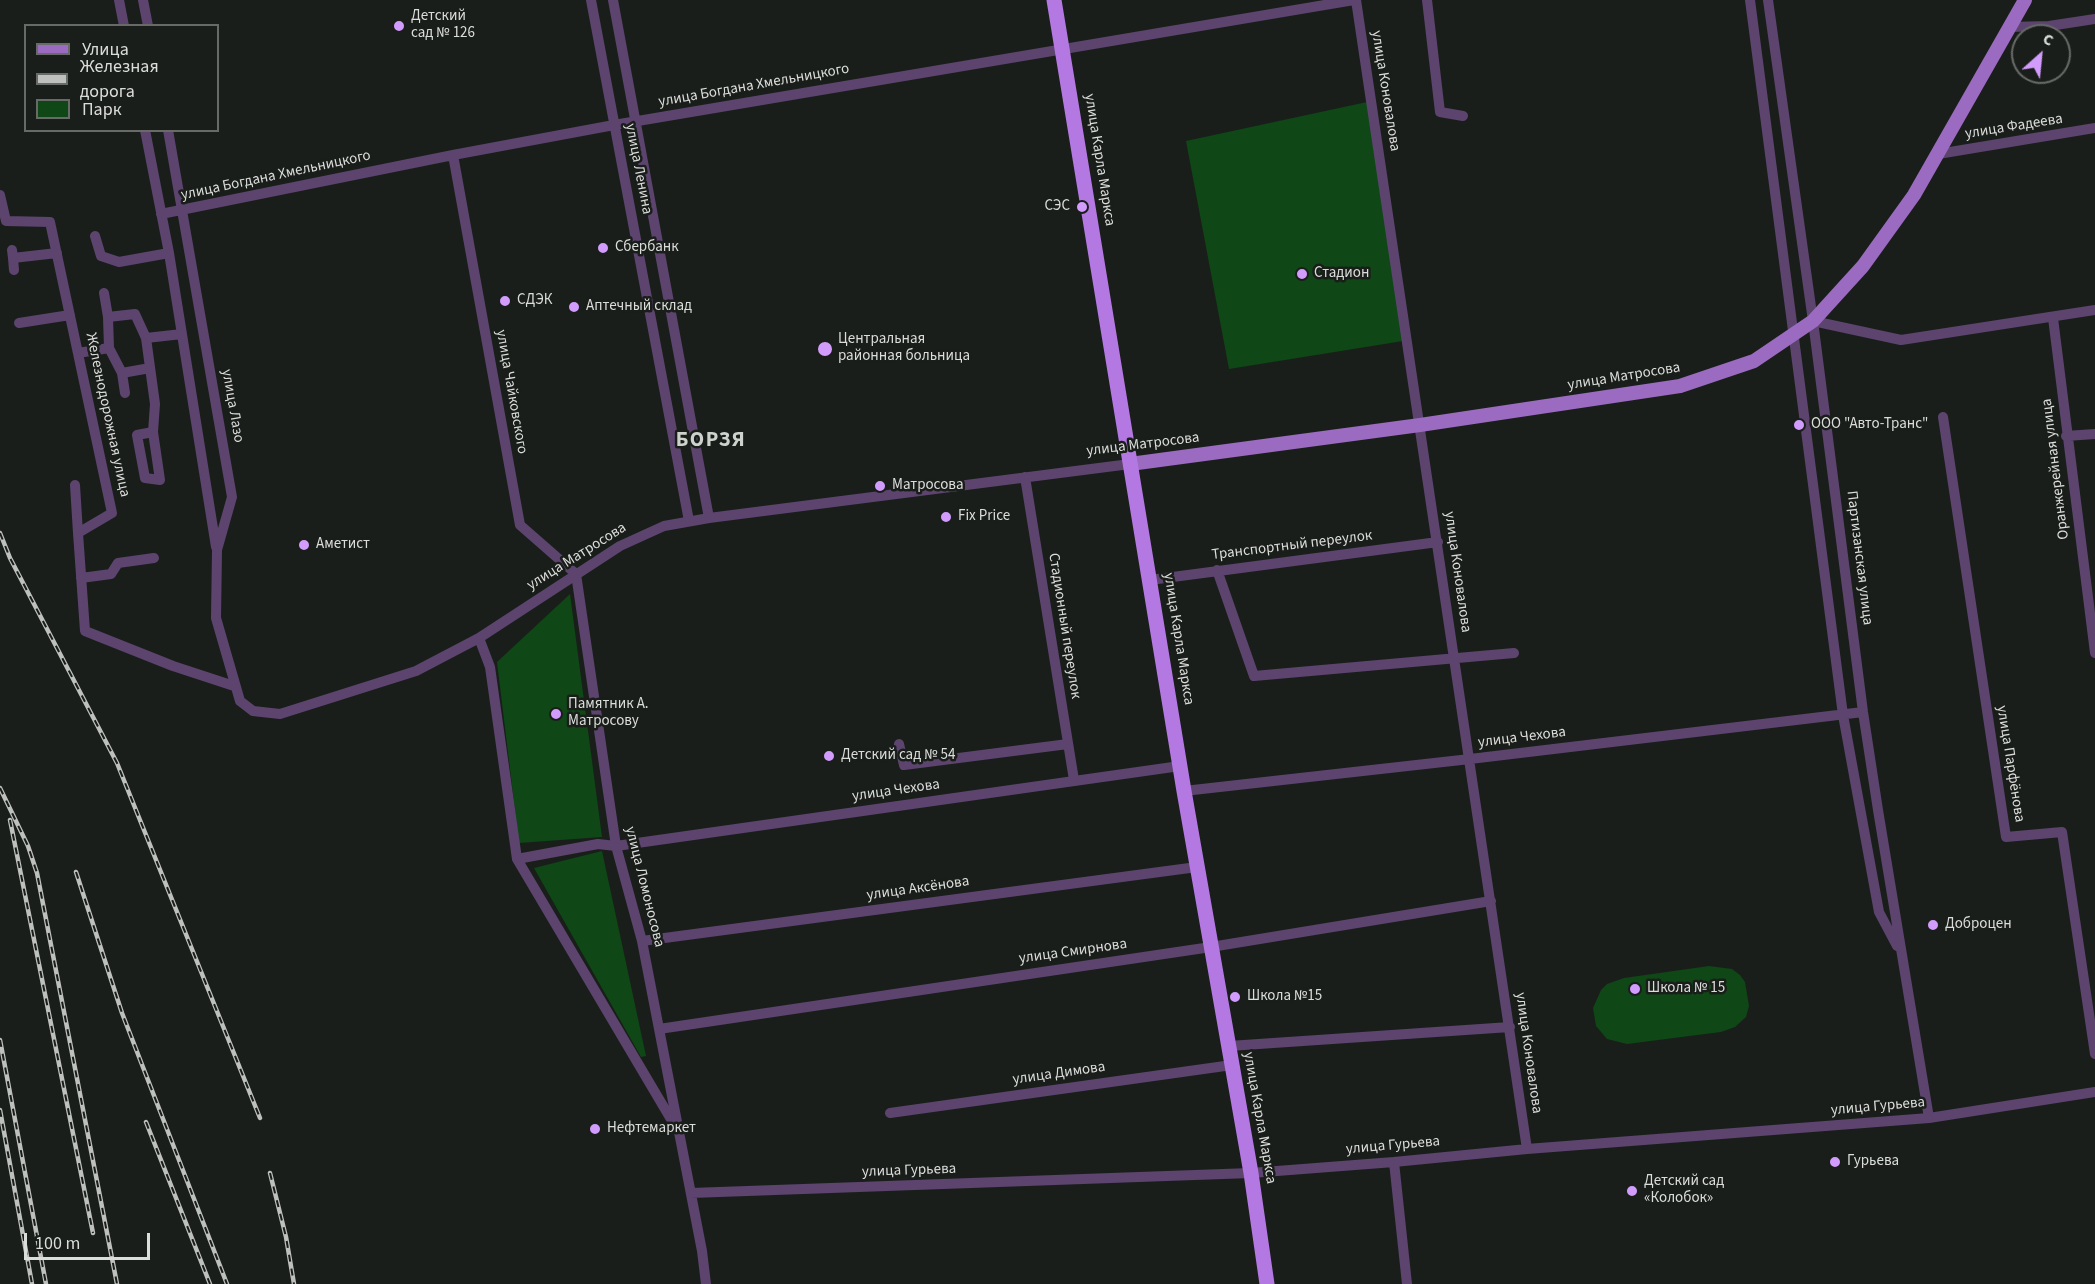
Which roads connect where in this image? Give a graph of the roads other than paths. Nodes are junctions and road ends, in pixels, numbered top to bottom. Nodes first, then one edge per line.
1 (119, 0) edge
2 (143, 0) edge
3 (591, 0) edge
4 (613, 0) edge
5 (1054, 0) edge
6 (1355, 0) edge
7 (1427, 0) edge
8 (1750, 0) edge
9 (1768, 0) edge
10 (2025, 0) edge
11 (2095, 19) edge
12 (124, 24) edge
13 (148, 24) edge
14 (2009, 27) junction
15 (1063, 49) junction
16 (1463, 116) dead end
17 (635, 122) junction
18 (614, 125) junction
19 (2095, 128) edge
20 (145, 132) edge
21 (168, 132) edge
22 (1938, 154) junction
23 (453, 155) junction
24 (0, 195) edge
25 (183, 210) junction
26 (161, 214) junction
27 (95, 236) dead end
28 (57, 253) junction
29 (169, 253) junction
30 (14, 270) dead end
31 (104, 293) dead end
32 (2095, 310) edge
33 (70, 315) junction
34 (108, 317) junction
35 (2053, 318) junction
36 (1813, 321) junction
37 (19, 323) dead end
38 (1794, 333) junction
39 (182, 334) junction
40 (146, 338) junction
41 (109, 348) junction
42 (78, 353) junction
43 (150, 368) junction
44 (122, 373) junction
45 (125, 393) dead end
46 (1943, 417) dead end
47 (1420, 425) junction
48 (153, 432) dead end
49 (2095, 434) edge
50 (2066, 436) junction
51 (1130, 464) junction
52 (1025, 477) junction
53 (75, 485) dead end
54 (709, 518) junction
55 (689, 521) junction
56 (78, 533) junction
57 (1438, 542) junction
58 (217, 550) junction
59 (153, 558) dead end
60 (1217, 570) junction
61 (2095, 570) edge
62 (2083, 572) junction
63 (576, 574) junction
64 (81, 578) junction
65 (1150, 580) junction
66 (479, 638) junction
67 (1514, 653) dead end
68 (2095, 653) edge
69 (1455, 659) junction
70 (234, 686) junction
71 (1863, 712) junction
72 (1843, 715) junction
73 (899, 744) dead end
74 (1068, 744) junction
75 (1470, 759) junction
76 (1180, 766) junction
77 (1074, 780) junction
78 (1184, 791) junction
79 (616, 846) junction
80 (517, 859) junction
81 (1197, 867) junction
82 (1491, 901) junction
83 (642, 941) junction
84 (1211, 947) junction
85 (1902, 955) junction
86 (1510, 1027) junction
87 (659, 1029) junction
88 (1229, 1046) junction
89 (2095, 1054) edge
90 (1232, 1065) junction
91 (2095, 1092) edge
92 (890, 1113) dead end
93 (1929, 1118) junction
94 (680, 1134) junction
95 (1527, 1149) junction
96 (1394, 1162) junction
97 (1251, 1173) junction
98 (691, 1193) junction
99 (706, 1284) edge
100 (1267, 1284) edge
101 (1407, 1284) edge

1 - 12 street
2 - 13 street
3 - 18 street, улица Ленина
4 - 17 street, улица Ленина
5 - 15 highway, улица Карла Маркса
6 - 15 street, улица Богдана Хмельницкого
6 - 47 street, улица Коновалова
7 - 16 street
8 - 38 street
9 - 36 street, Партизанская улица
10 - 14 main road, улица Матросова
11 - 14 street
14 - 22 main road, улица Матросова
15 - 17 street, улица Богдана Хмельницкого
15 - 51 highway, улица Карла Маркса
17 - 18 street, улица Богдана Хмельницкого
17 - 54 street, улица Ленина
18 - 23 street, улица Богдана Хмельницкого
18 - 55 street, улица Ленина
19 - 22 street, улица Фадеева
20 - 26 street
21 - 25 street, улица Лазо
22 - 36 main road, улица Матросова
23 - 25 street, улица Богдана Хмельницкого
23 - 63 street, улица Чайковского
24 - 28 street, Железнодорожная улица
25 - 26 street, улица Богдана Хмельницкого
25 - 58 street, улица Лазо
26 - 29 street
27 - 29 street
28 - 30 street
28 - 33 street, Железнодорожная улица
29 - 39 street
31 - 34 street
32 - 35 street
33 - 37 street
33 - 42 street, Железнодорожная улица
34 - 40 street
34 - 41 street
35 - 36 street
35 - 50 street, Оранжерейная улица
36 - 38 main road, улица Матросова
36 - 71 street, Партизанская улица
38 - 47 main road, улица Матросова
38 - 72 street
39 - 40 street
39 - 58 street
40 - 43 street
41 - 42 street
41 - 44 street
42 - 56 street, Железнодорожная улица
43 - 44 street
43 - 48 street
44 - 45 street
46 - 89 street, улица Парфёнова
47 - 51 main road, улица Матросова
47 - 57 street, улица Коновалова
49 - 50 street
50 - 62 street, Оранжерейная улица
51 - 52 street, улица Матросова
51 - 65 highway, улица Карла Маркса
52 - 54 street, улица Матросова
52 - 74 street, Стадионный переулок
53 - 56 street
54 - 55 street, улица Матросова
55 - 63 street, улица Матросова
56 - 64 street
57 - 60 street, Транспортный переулок
57 - 69 street, улица Коновалова
58 - 70 street, улица Лазо
59 - 64 street
60 - 65 street, Транспортный переулок
60 - 69 street
61 - 62 street
62 - 68 street, Оранжерейная улица
63 - 66 street, улица Матросова
63 - 79 street, улица Ломоносова
64 - 70 street
65 - 76 highway, улица Карла Маркса
66 - 70 street, улица Матросова
66 - 80 street, улица Ломоносова
67 - 69 street
69 - 75 street, улица Коновалова
71 - 72 street, улица Чехова
71 - 85 street, Партизанская улица
72 - 75 street, улица Чехова
72 - 85 street
73 - 74 street, улица Чехова
74 - 77 street, Стадионный переулок
75 - 78 street, улица Чехова
75 - 82 street, улица Коновалова
76 - 77 street, улица Чехова
76 - 78 highway, улица Карла Маркса
77 - 79 street, улица Чехова
78 - 81 highway, улица Карла Маркса
79 - 80 street, улица Чехова
79 - 83 street, улица Ломоносова
80 - 94 street, улица Ломоносова
81 - 83 street, улица Аксёнова
81 - 84 highway, улица Карла Маркса
82 - 84 street, улица Смирнова
82 - 86 street, улица Коновалова
83 - 87 street, улица Ломоносова
84 - 87 street, улица Смирнова
84 - 88 highway, улица Карла Маркса
85 - 93 street, Партизанская улица
86 - 88 street
86 - 95 street, улица Коновалова
87 - 94 street, улица Ломоносова
88 - 90 highway, улица Карла Маркса
90 - 92 street, улица Димова
90 - 97 highway, улица Карла Маркса
91 - 93 street, улица Гурьева
93 - 95 street, улица Гурьева
94 - 98 street, улица Ломоносова
95 - 96 street, улица Гурьева
96 - 97 street, улица Гурьева
96 - 101 street
97 - 98 street, улица Гурьева
97 - 100 highway, улица Карла Маркса
98 - 99 street, улица Ломоносова

